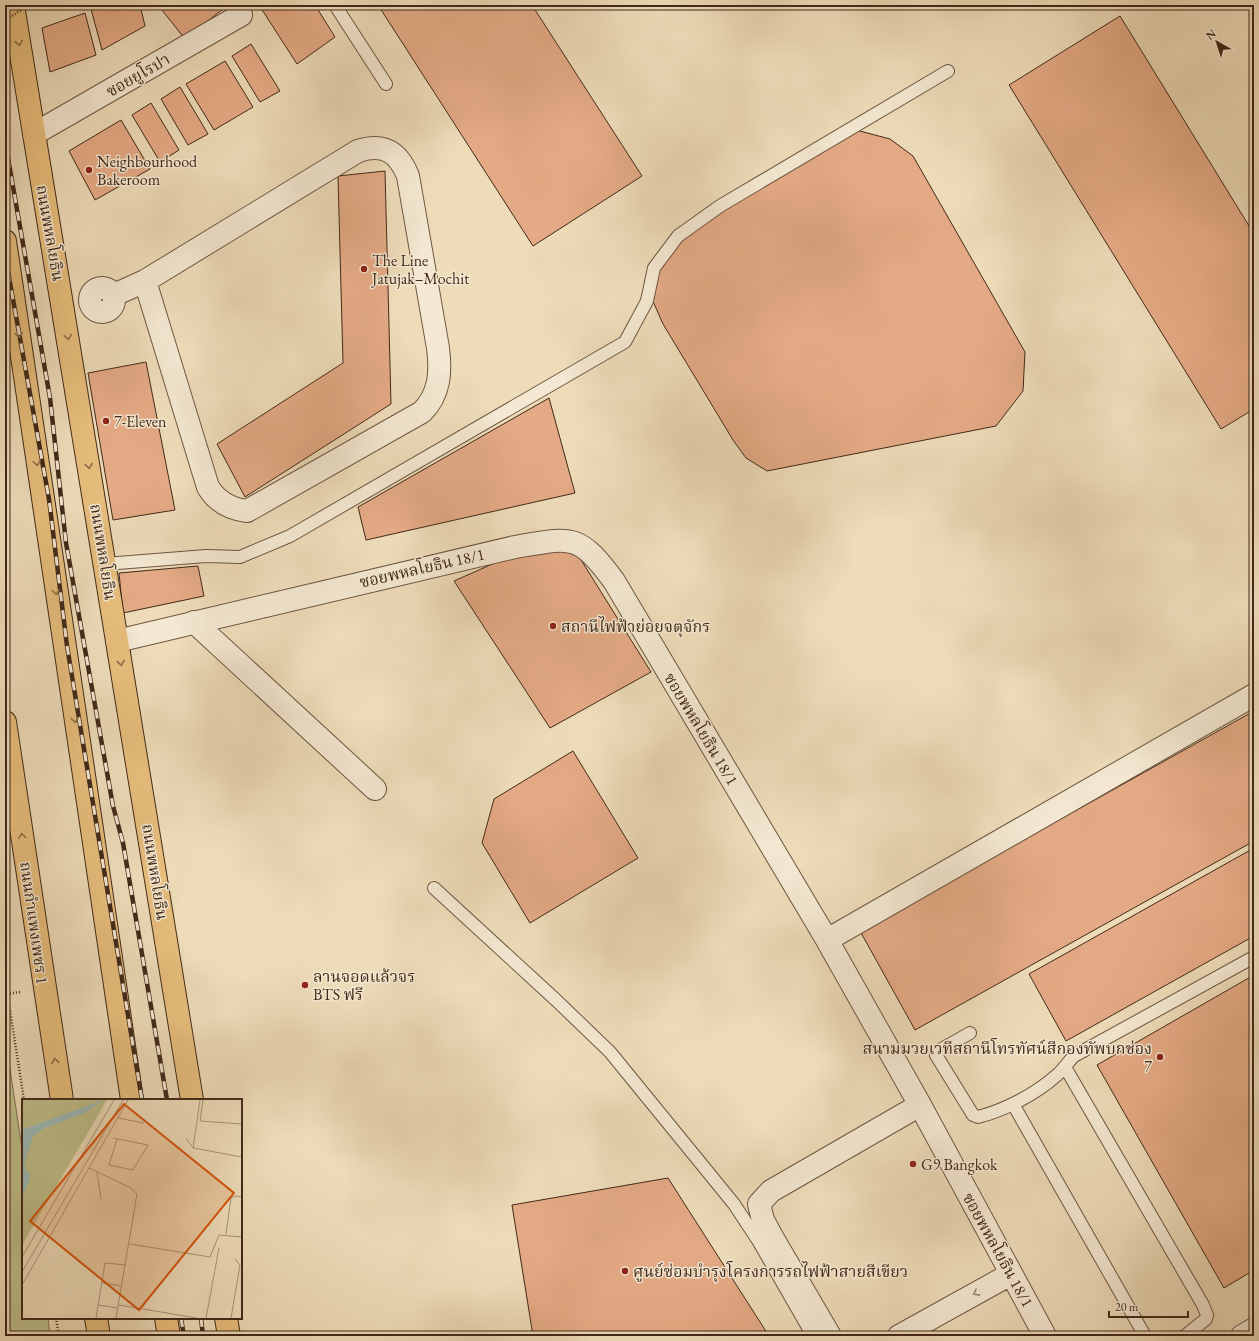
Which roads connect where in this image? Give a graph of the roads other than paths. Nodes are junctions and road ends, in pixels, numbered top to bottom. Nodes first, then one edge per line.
1 (13, 5) edge
2 (335, 5) edge
3 (241, 15) dead end
4 (948, 71) dead end
5 (386, 84) dead end
6 (34, 134) junction
7 (5, 240) edge
8 (145, 281) junction
9 (63, 309) junction
10 (105, 564) junction
11 (194, 622) junction
12 (117, 641) junction
13 (1254, 695) edge
14 (5, 722) edge
15 (375, 789) dead end
16 (434, 888) dead end
17 (826, 940) junction
18 (1254, 957) edge
19 (970, 1033) dead end
20 (1065, 1067) junction
21 (62, 1099) edge
22 (132, 1099) edge
23 (192, 1099) edge
24 (1013, 1104) junction
25 (920, 1105) junction
26 (1010, 1274) junction
27 (96, 1319) edge
28 (166, 1319) edge
29 (226, 1319) edge
30 (1254, 1330) edge
31 (99, 1336) edge
32 (169, 1336) edge
33 (229, 1336) edge
34 (813, 1336) edge
35 (830, 1336) edge
36 (899, 1336) edge
37 (1045, 1336) edge
38 (1145, 1336) edge
39 (1185, 1336) edge
40 (1242, 1336) edge

1 -> 6 main road, ถนนพหลโยธิน
2 - 5 lane
3 - 6 street, ซอยยูโรปา
4 - 10 lane
6 - 9 main road, ถนนพหลโยธิน
7 -> 22 main road
8 - 8 street
8 - 9 street
9 -> 10 main road, ถนนพหลโยธิน
10 - 12 main road, ถนนพหลโยธิน
11 - 12 street, ซอยพหลโยธิน 18/1
11 - 15 street
11 - 17 street, ซอยพหลโยธิน 18/1
12 -> 23 main road, ถนนพหลโยธิน
13 - 17 street
21 -> 14 main road, ถนนกำแพงเพชร 1
16 - 34 lane
17 - 25 street, ซอยพหลโยธิน 18/1
18 - 20 lane
19 - 24 lane
20 - 24 lane
20 - 39 lane
24 - 38 lane
25 - 26 street, ซอยพหลโยธิน 18/1
25 - 35 street
26 -> 36 street
26 - 37 street, ซอยพหลโยธิน 18/1
27 - 31 main road
28 - 32 main road
29 - 33 main road
30 - 40 street

